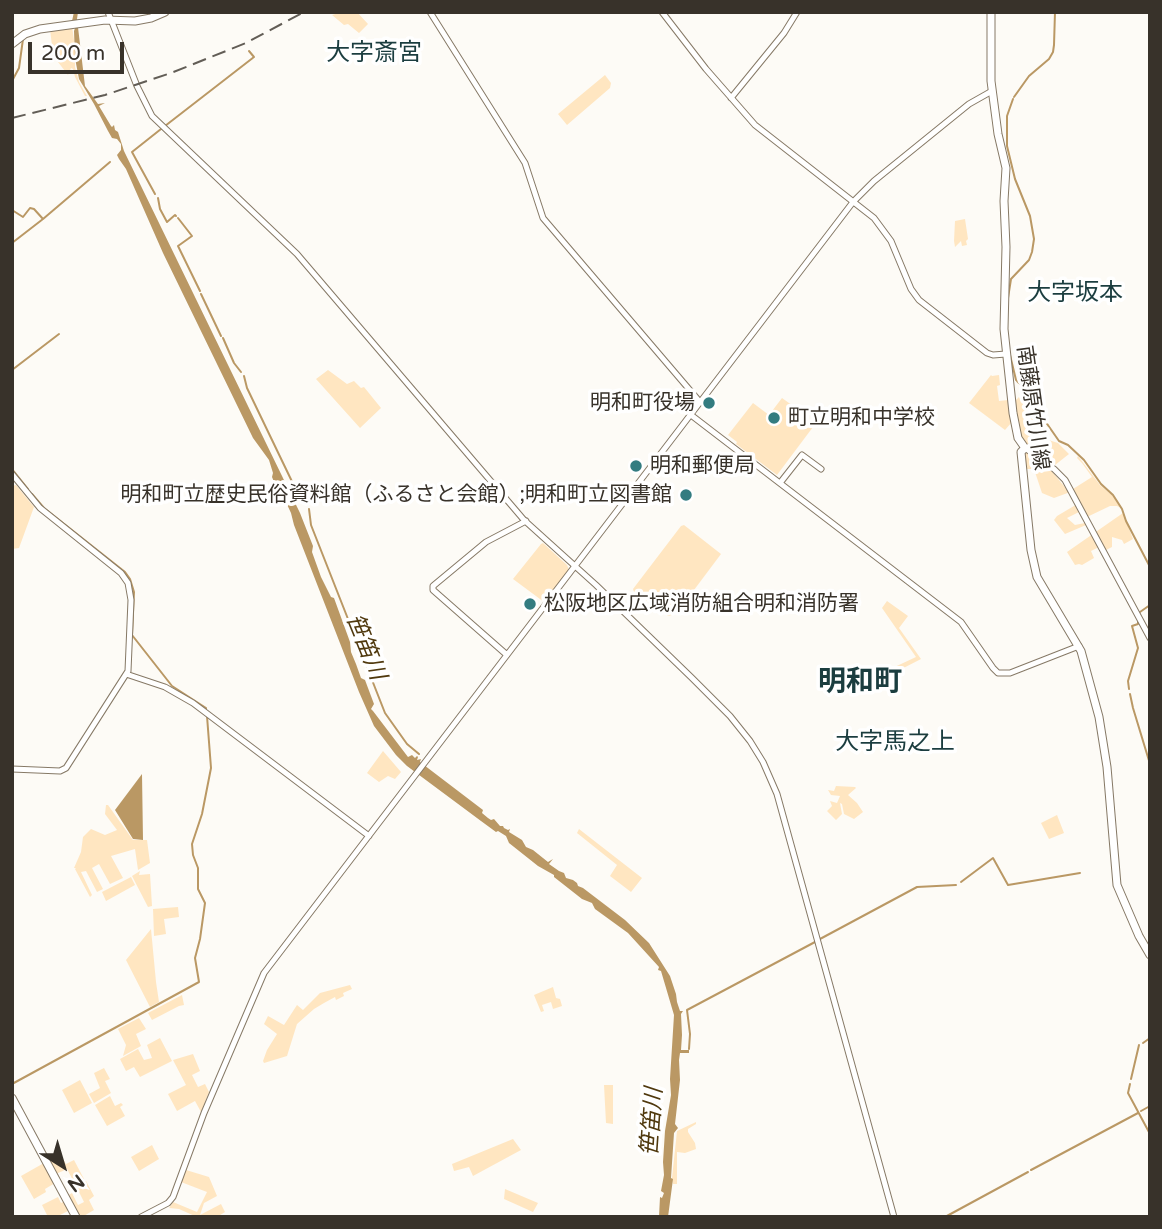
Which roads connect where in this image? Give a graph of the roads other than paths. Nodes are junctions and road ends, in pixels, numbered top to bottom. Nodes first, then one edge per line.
1 (165, 12) edge
2 (430, 12) edge
3 (662, 12) edge
4 (797, 12) edge
5 (991, 12) edge
6 (109, 16) edge
7 (12, 44) edge
8 (992, 91) junction
9 (731, 98) junction
10 (853, 202) junction
11 (1006, 354) junction
12 (700, 402) junction
13 (691, 415) junction
14 (1025, 447) junction
15 (821, 469) dead end
16 (12, 474) edge
17 (780, 483) junction
18 (526, 521) junction
19 (575, 566) junction
20 (1150, 638) edge
21 (1079, 646) junction
22 (507, 655) junction
23 (126, 674) junction
24 (12, 769) edge
25 (369, 836) junction
26 (1150, 955) edge
27 (12, 1098) edge
28 (76, 1217) edge
29 (141, 1217) edge
30 (894, 1217) edge

1 - 6 main road
2 - 12 street
3 - 9 street
4 - 9 street
5 - 8 main road, 南藤原竹川線
6 - 7 main road
6 - 18 street
8 - 10 street
8 - 11 main road, 南藤原竹川線
9 - 10 street
10 - 11 street
10 - 12 street
11 - 14 main road, 南藤原竹川線
12 - 13 street
13 - 17 street
13 - 19 street
14 - 20 street
14 - 21 main road, 南藤原竹川線
15 - 17 street
16 - 23 street
17 - 21 street
18 - 19 street
18 - 22 street
19 - 22 street
19 - 30 street
21 - 26 main road, 南藤原竹川線
22 - 25 street
23 - 24 street
23 - 25 street
25 - 29 street
27 - 28 main road

